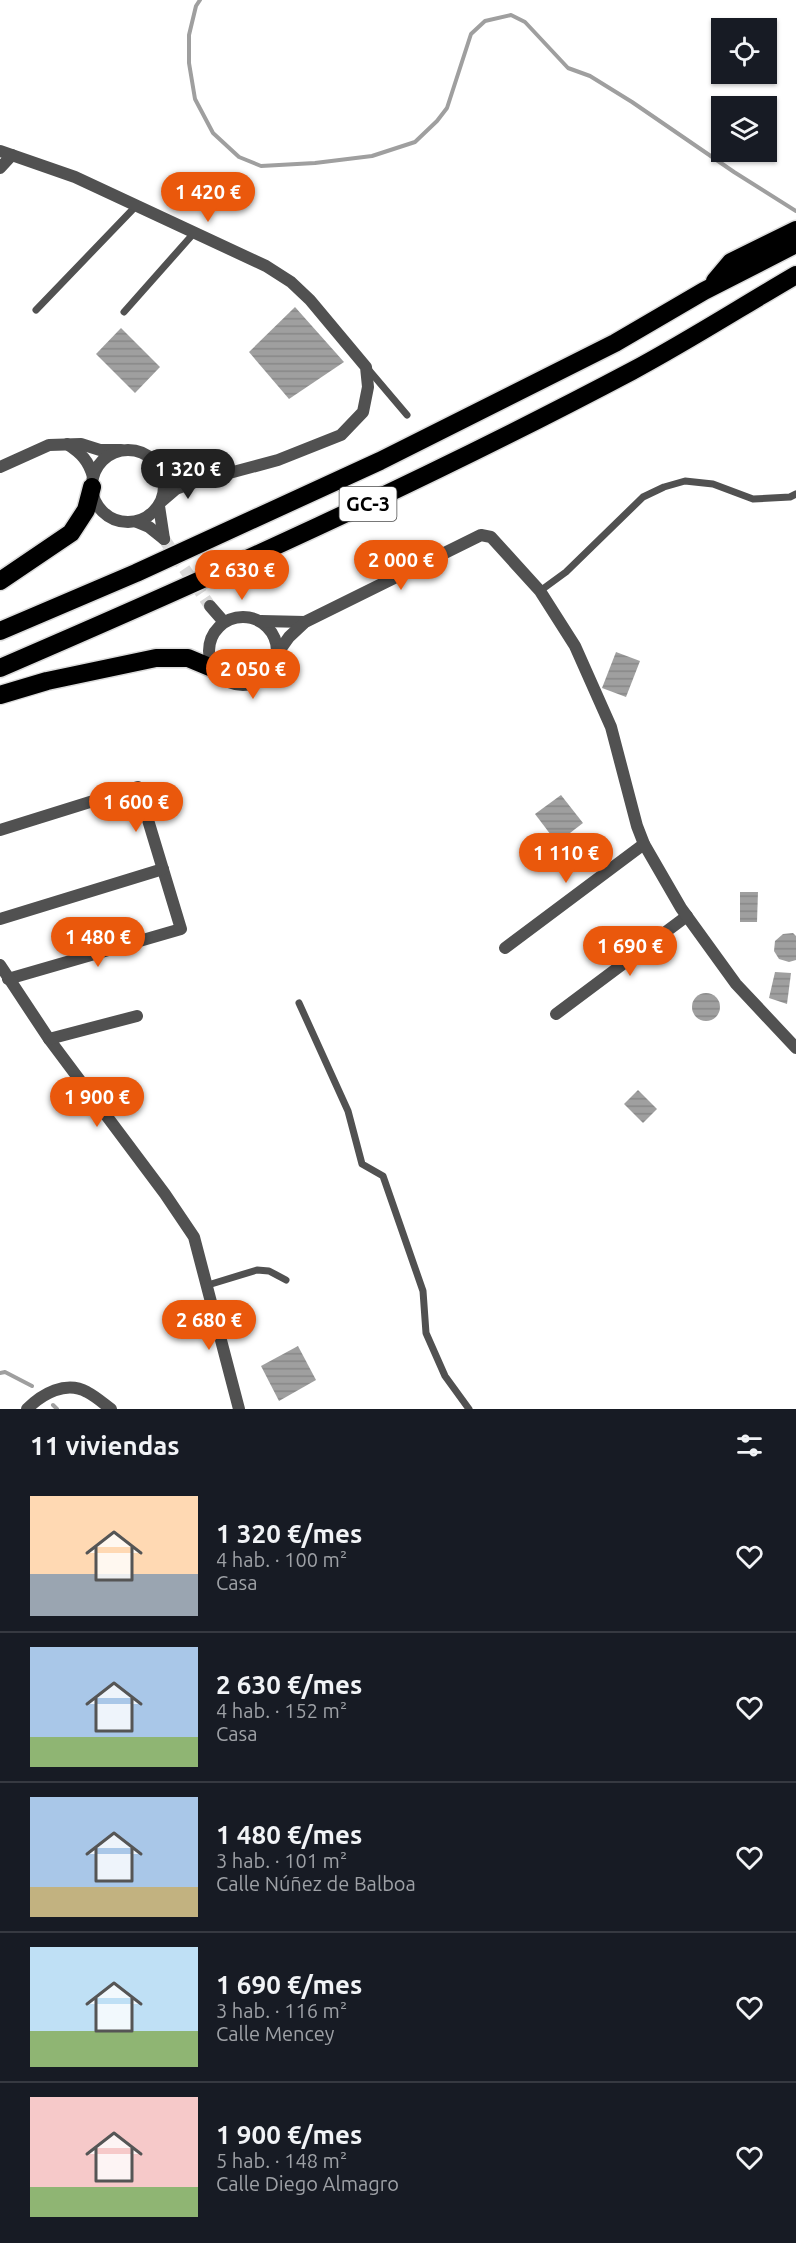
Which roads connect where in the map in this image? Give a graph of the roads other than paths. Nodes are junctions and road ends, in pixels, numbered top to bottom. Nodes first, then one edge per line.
1 (6, 153) edge
2 (0, 168) edge
3 (136, 206) junction
4 (796, 230) edge
5 (194, 233) junction
6 (796, 244) edge
7 (796, 275) edge
8 (706, 290) junction
9 (36, 310) dead end
10 (124, 312) dead end
11 (366, 367) junction
12 (407, 415) dead end
13 (67, 444) junction
14 (121, 450) junction
15 (0, 467) edge
16 (160, 468) junction
17 (203, 479) junction
18 (92, 482) junction
19 (796, 494) edge
20 (160, 503) junction
21 (137, 522) junction
22 (0, 581) edge
23 (540, 591) junction
24 (210, 606) tunnel mouth
25 (261, 621) junction
26 (224, 622) junction
27 (304, 622) junction
28 (0, 631) edge
29 (278, 654) junction
30 (0, 668) edge
31 (212, 668) junction
32 (0, 695) edge
33 (0, 830) edge
34 (644, 844) junction
35 (163, 869) junction
36 (687, 916) junction
37 (0, 919) edge
38 (505, 948) dead end
39 (0, 965) edge
40 (8, 979) junction
41 (299, 1002) dead end
42 (556, 1014) dead end
43 (137, 1016) dead end
44 (49, 1039) junction
45 (796, 1048) edge
46 (286, 1280) dead end
47 (208, 1285) junction
48 (27, 1409) edge
49 (111, 1409) edge
50 (239, 1409) edge
51 (469, 1409) edge

1 - 2 street
1 - 3 street
3 - 5 street
3 - 9 lane
4 - 8 highway
5 - 10 lane
5 - 11 street
6 - 8 highway, GC-3
7 - 30 highway, GC-3
8 - 28 highway, GC-3
11 - 12 lane
11 - 17 street
13 - 14 street
13 - 15 street
13 - 18 street
14 - 16 street
14 - 18 street
16 - 17 street
16 - 20 street
17 - 20 street
18 - 21 street
18 - 22 highway
19 - 23 lane
20 - 21 street
20 - 21 street
23 - 27 street
23 - 34 street
24 - 26 street
25 - 26 street
25 - 27 street
25 - 29 street
26 - 31 street
27 - 29 street
29 - 31 street
31 - 32 highway
33 - 35 street
34 - 36 street
34 - 38 street
35 - 37 street
35 - 40 street
36 - 42 street
36 - 45 street
39 - 40 street
40 - 44 street
41 - 51 lane
43 - 44 street
44 - 47 street
46 - 47 lane
47 - 50 street
48 - 49 street

